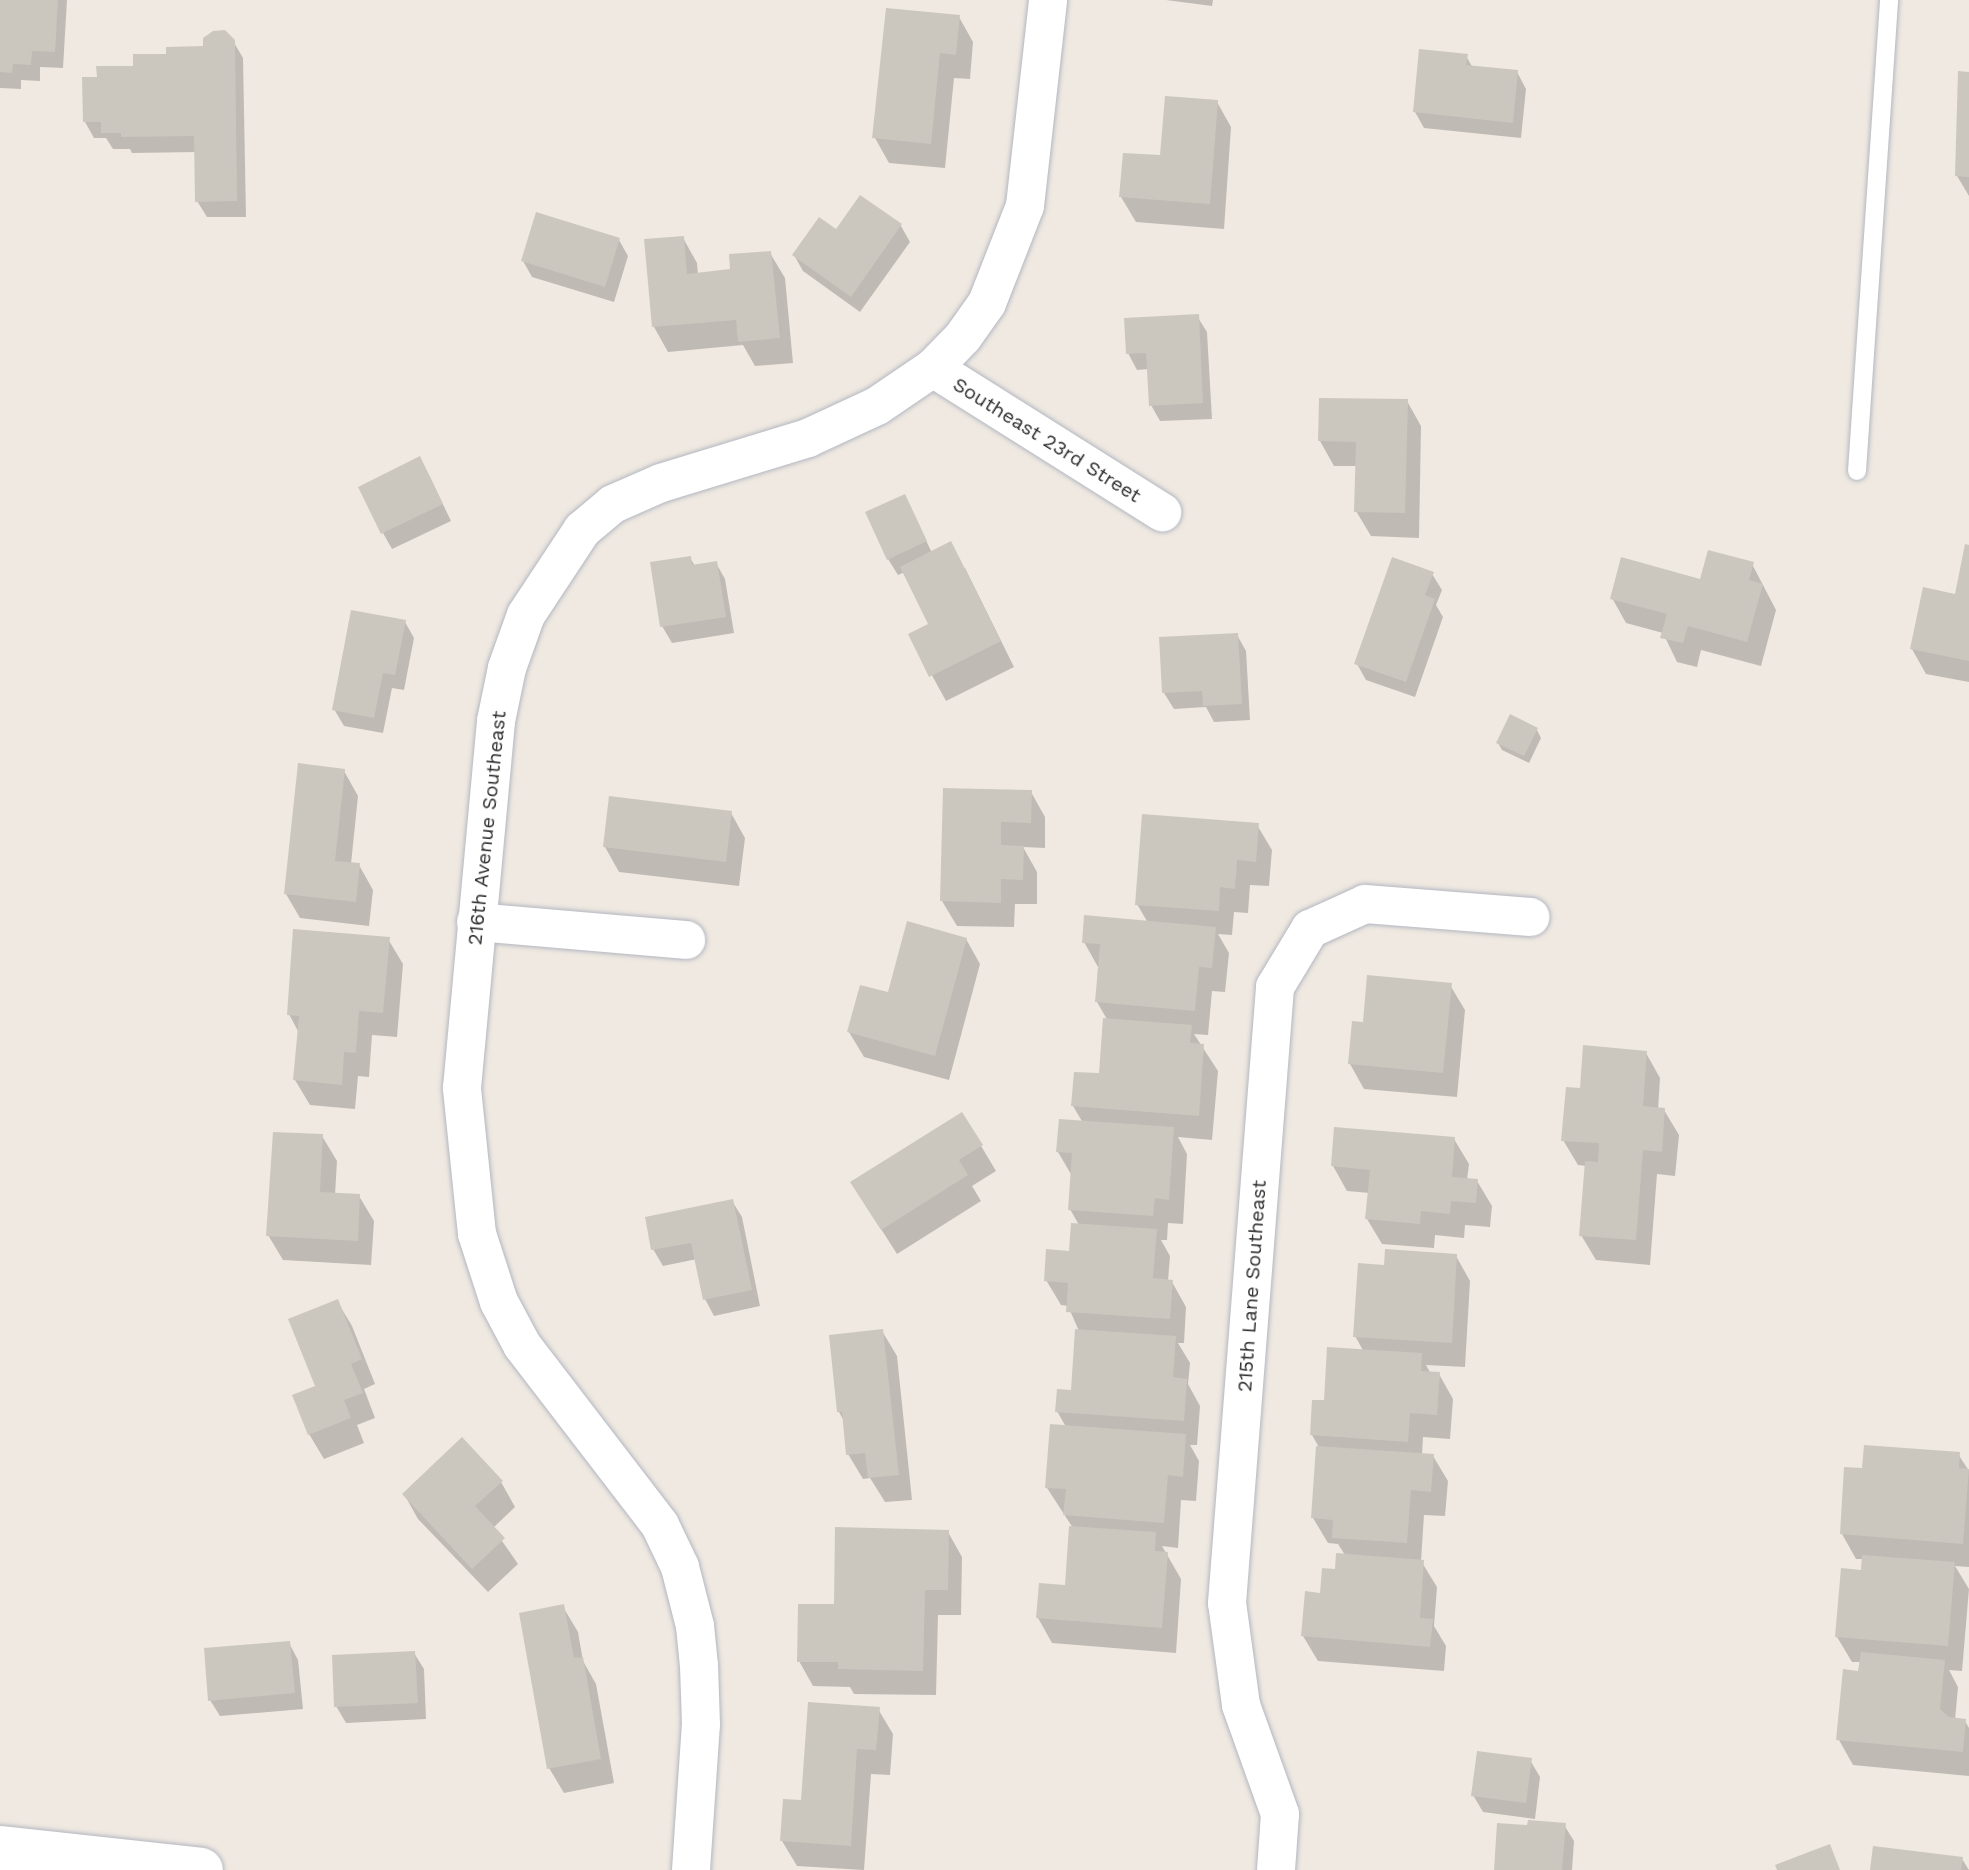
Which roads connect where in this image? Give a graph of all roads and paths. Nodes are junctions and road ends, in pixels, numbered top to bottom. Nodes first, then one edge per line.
1 (1048, 0) edge
2 (1889, 0) edge
3 (933, 368) junction
4 (1857, 471) dead end
5 (1162, 512) dead end
6 (1530, 917) dead end
7 (476, 922) junction
8 (686, 940) dead end
9 (0, 1848) edge
10 (201, 1870) edge
11 (691, 1870) edge
12 (1276, 1870) edge

1 - 3 street, 216th Avenue Southeast
2 - 4 lane
3 - 5 street, Southeast 23rd Street
3 - 7 street, 216th Avenue Southeast
6 - 12 street, 215th Lane Southeast
7 - 8 street
7 - 11 street, 216th Avenue Southeast
9 - 10 street

